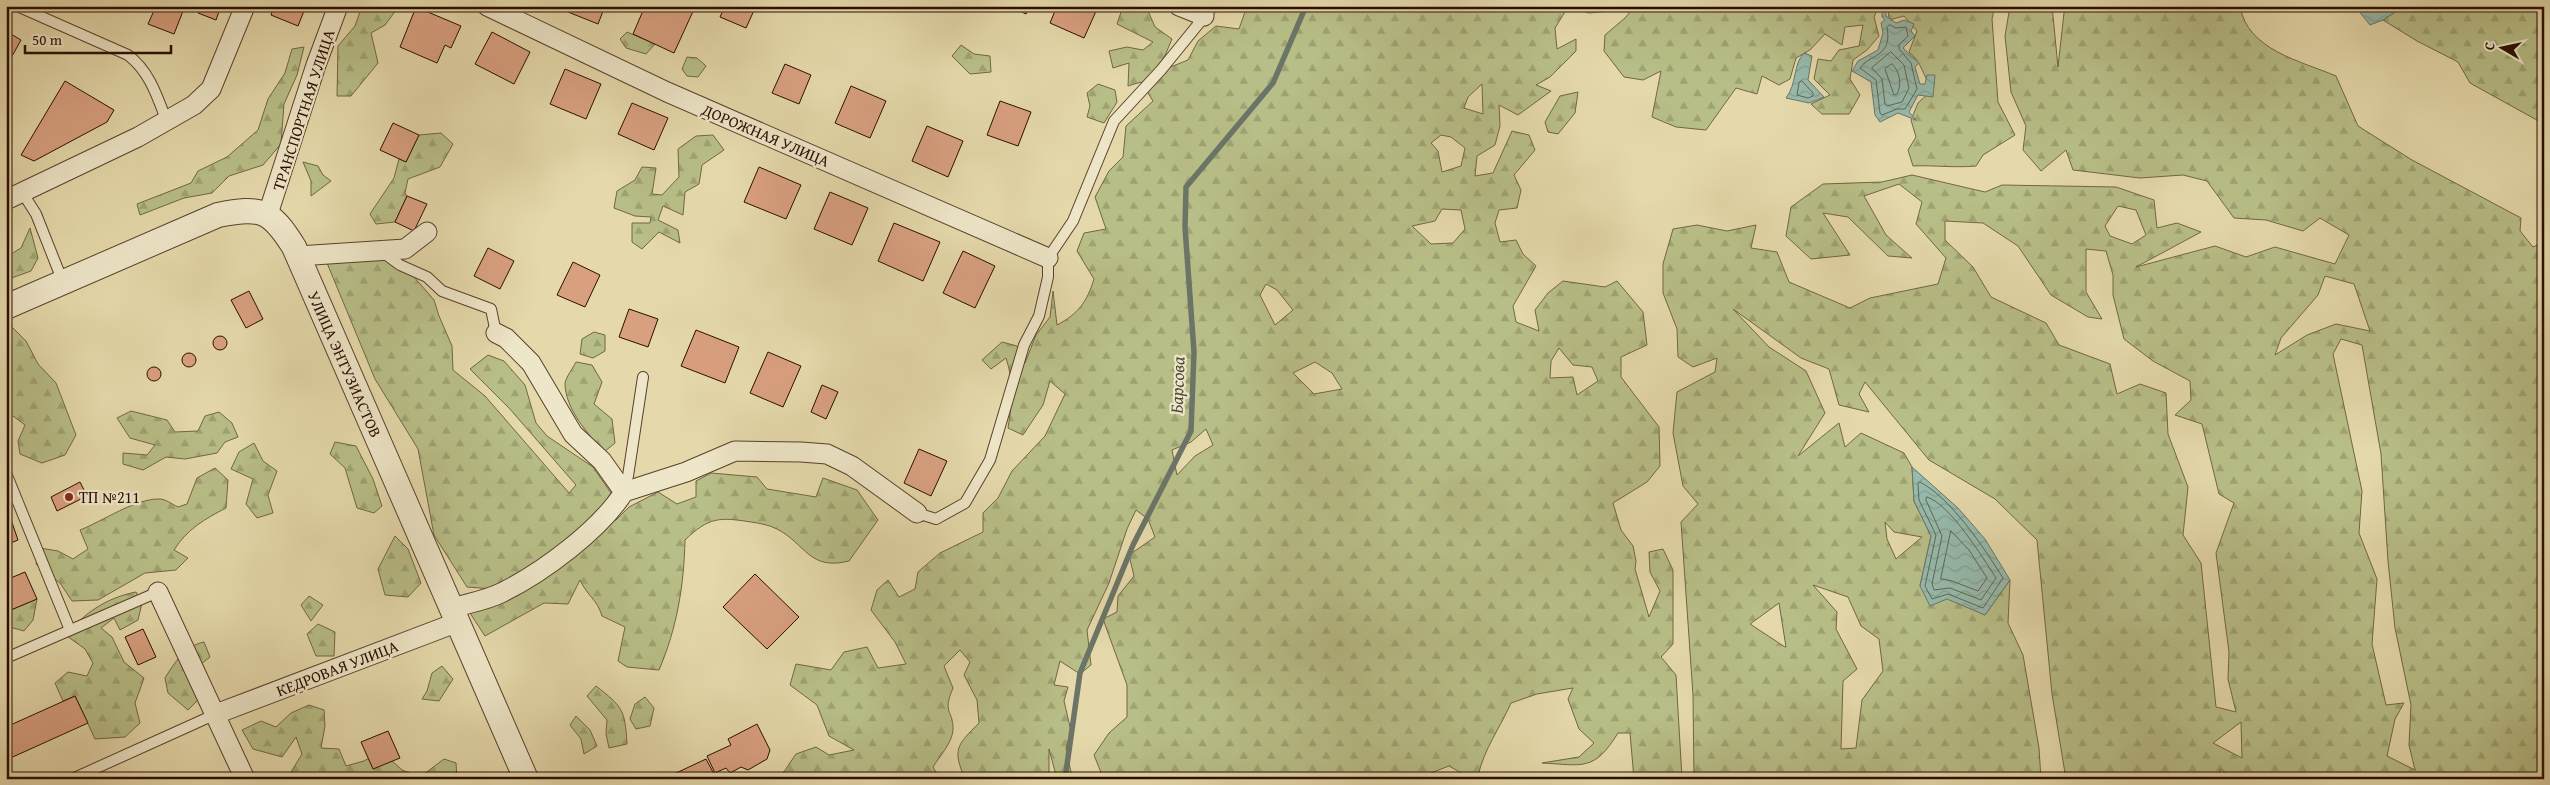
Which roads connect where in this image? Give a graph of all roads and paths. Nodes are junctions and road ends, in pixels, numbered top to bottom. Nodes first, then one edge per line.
1 (16, 6) edge
2 (245, 6) edge
3 (338, 6) edge
4 (487, 6) edge
5 (1179, 6) edge
6 (1208, 11) edge
7 (167, 122) junction
8 (14, 196) edge
9 (268, 214) junction
10 (427, 232) dead end
11 (380, 251) junction
12 (298, 256) junction
13 (1048, 258) junction
14 (63, 282) junction
15 (6, 307) edge
16 (496, 333) joint
17 (643, 377) dead end
18 (6, 473) edge
19 (624, 492) junction
20 (917, 513) joint
21 (158, 592) joint
22 (455, 615) junction
23 (70, 630) junction
24 (6, 658) edge
25 (216, 714) junction
26 (72, 779) edge
27 (245, 779) edge
28 (526, 779) edge

1 - 7 lane
2 - 7 street
3 - 9 street, ТРАНСПОРТНАЯ УЛИЦА
4 - 13 street, ДОРОЖНАЯ УЛИЦА
5 - 6 street
6 - 13 lane
7 - 8 street
8 - 14 lane
9 - 12 street, УЛИЦА ЭНТУЗИАСТОВ
9 - 14 street
10 - 11 street
11 - 12 street
11 - 16 lane
12 - 22 street, УЛИЦА ЭНТУЗИАСТОВ
13 - 20 lane
14 - 15 street
16 - 19 street
17 - 19 lane
18 - 23 lane
19 - 20 street
19 - 22 street, КЕДРОВАЯ УЛИЦА
21 - 23 lane
21 - 25 street
22 - 25 street, КЕДРОВАЯ УЛИЦА
22 - 28 street, УЛИЦА ЭНТУЗИАСТОВ
23 - 24 lane
25 - 26 lane
25 - 27 street

